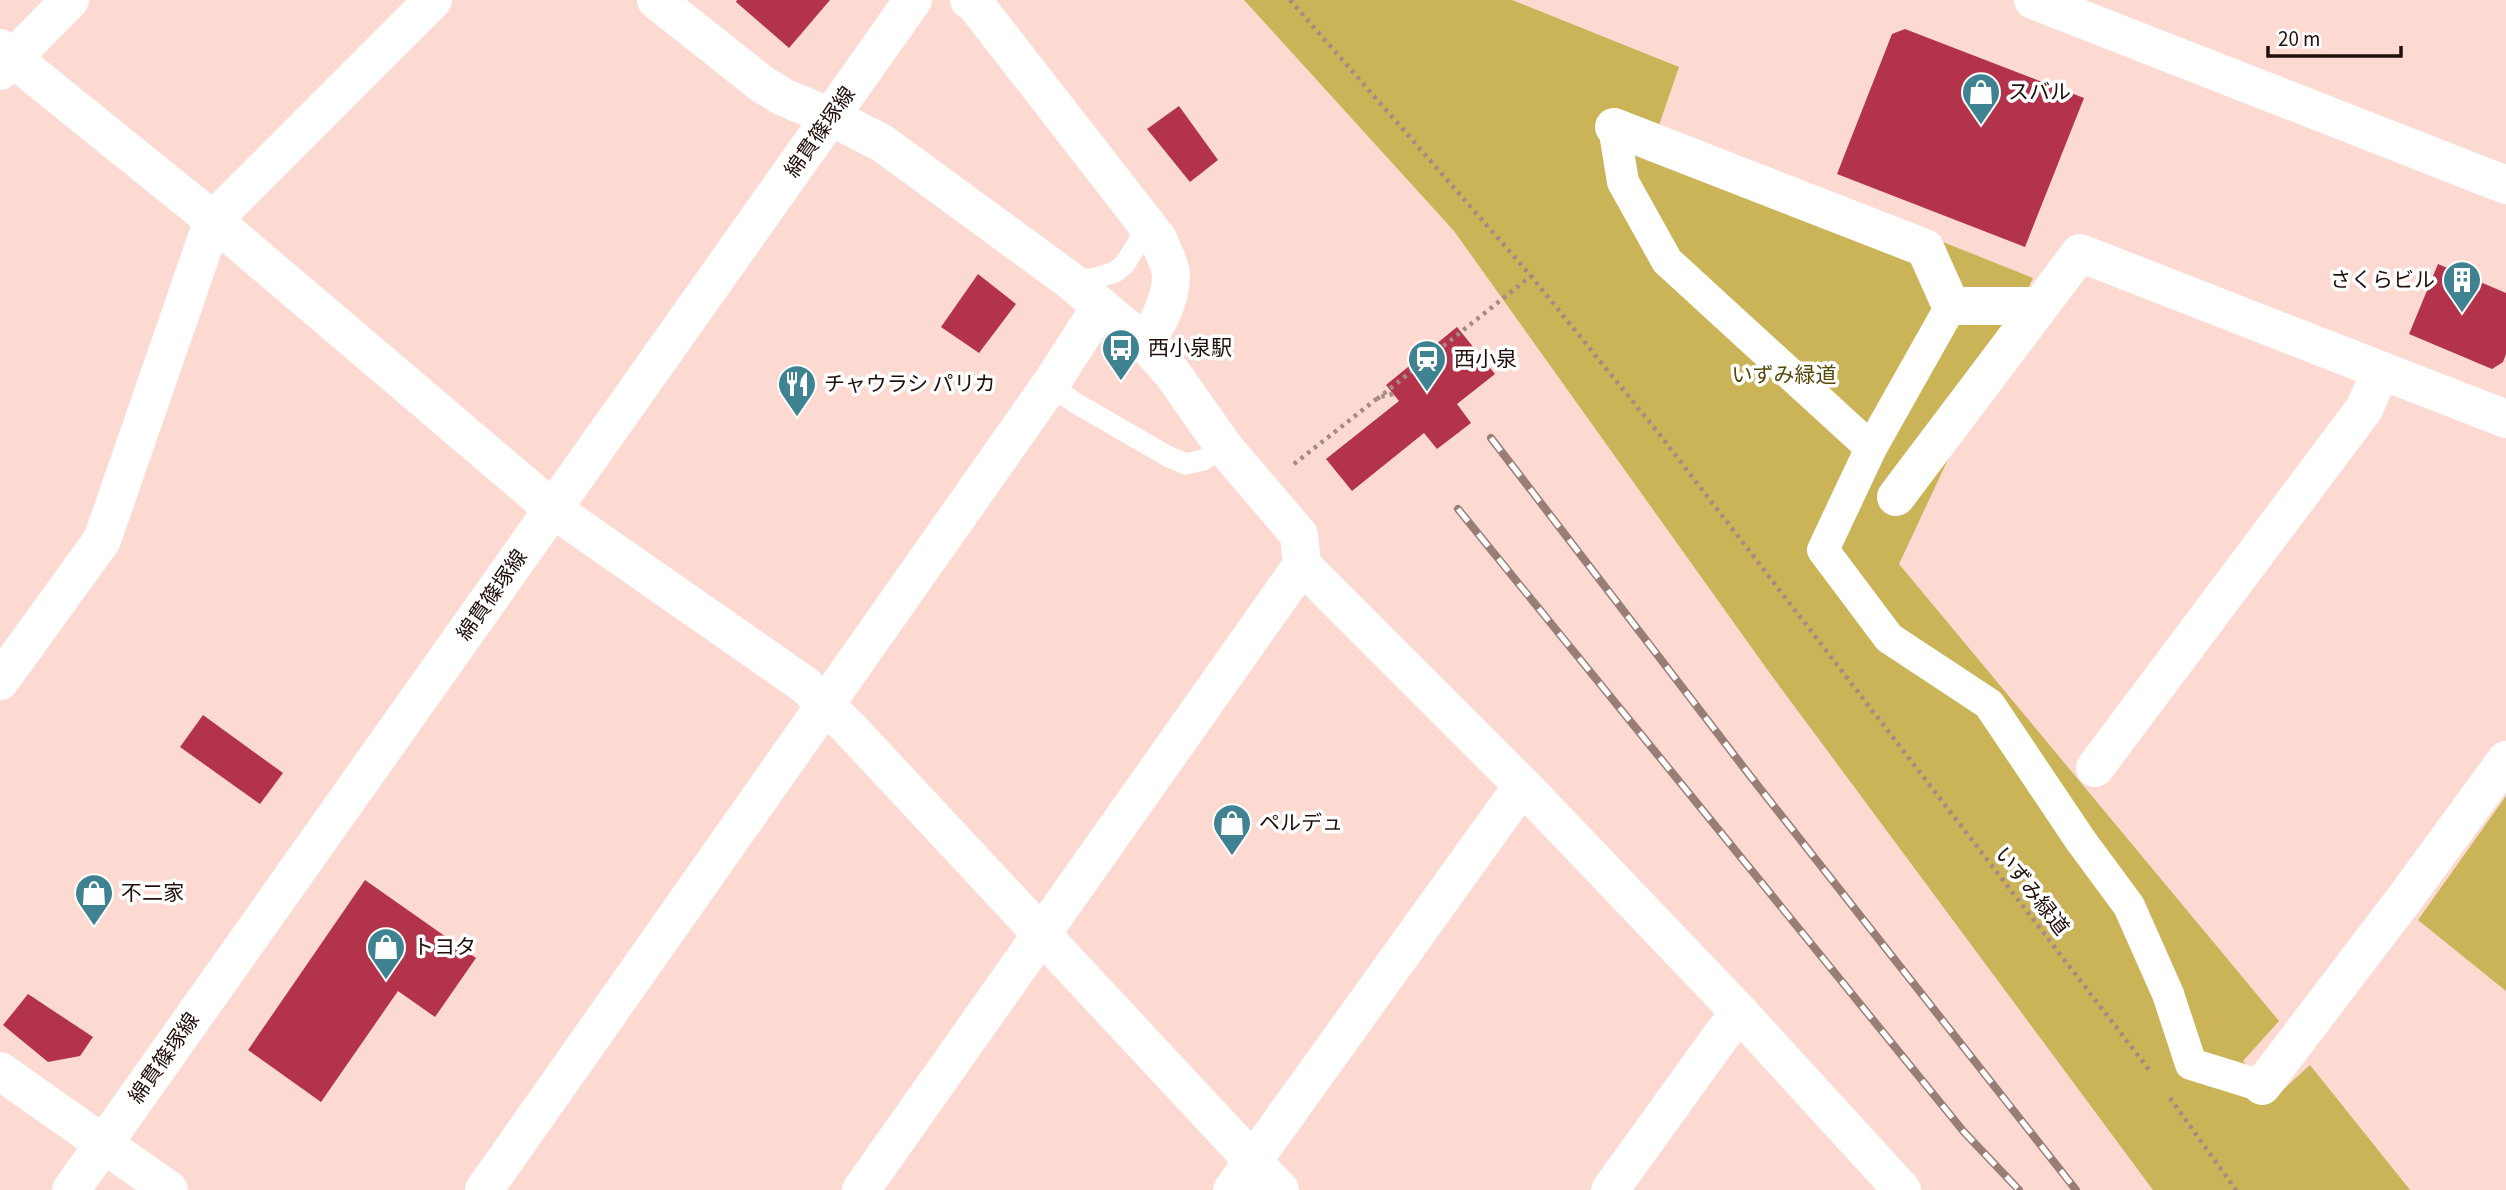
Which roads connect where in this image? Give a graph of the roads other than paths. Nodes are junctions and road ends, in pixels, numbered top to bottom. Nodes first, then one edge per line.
1 (70, 0) edge
2 (433, 0) edge
3 (656, 0) edge
4 (913, 0) edge
5 (969, 0) edge
6 (2055, 4) edge
7 (4, 59) edge
8 (831, 117) junction
9 (1614, 127) joint
10 (2506, 185) edge
11 (1138, 214) junction
12 (213, 220) junction
13 (1068, 279) junction
14 (1101, 306) junction
15 (1951, 306) junction
16 (2039, 306) junction
17 (1145, 343) junction
18 (2381, 371) junction
19 (1050, 385) junction
20 (2506, 419) edge
21 (1224, 447) junction
22 (1871, 448) junction
23 (1896, 497) dead end
24 (554, 510) junction
25 (1302, 565) junction
26 (0, 681) edge
27 (826, 705) junction
28 (2506, 760) edge
29 (2095, 768) dead end
30 (1524, 787) junction
31 (1042, 934) junction
32 (1740, 1013) junction
33 (0, 1071) edge
34 (2262, 1086) joint
35 (103, 1144) junction
36 (1242, 1176) edge
37 (71, 1190) edge
38 (169, 1190) edge
39 (484, 1190) edge
40 (861, 1190) edge
41 (1280, 1190) edge
42 (1610, 1190) edge
43 (1902, 1190) edge

1 - 7 street
2 - 12 street
3 - 8 street
4 - 8 street, 綿貫篠塚線
5 - 11 street
6 - 10 street
7 - 12 street
8 - 13 street
8 - 24 street, 綿貫篠塚線
9 - 15 street
9 - 22 street
11 - 13 lane
11 - 17 street
12 - 24 street
12 - 26 street
13 - 14 street
14 - 17 street
14 - 19 street
15 - 16 street
15 - 22 street
16 - 18 street
16 - 23 street
17 - 21 street
18 - 20 street
18 - 29 street
19 - 21 lane
19 - 27 street
21 - 25 street
22 - 34 street
24 - 27 street
24 - 35 street, 綿貫篠塚線
25 - 30 street
25 - 31 street
27 - 31 street
27 - 39 street
28 - 34 street
30 - 32 street
30 - 36 street
31 - 36 street
31 - 40 street
32 - 42 street
32 - 43 street
33 - 35 street
35 - 37 street, 綿貫篠塚線
35 - 38 street
36 - 41 street

